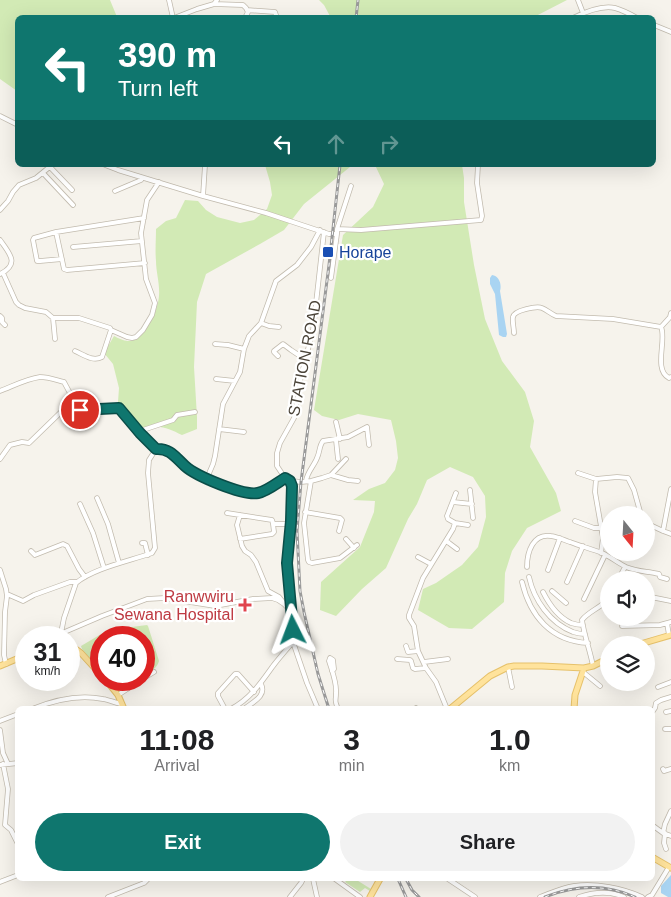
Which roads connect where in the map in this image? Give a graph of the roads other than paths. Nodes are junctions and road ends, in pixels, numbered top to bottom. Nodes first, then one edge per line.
1 (169, 0) edge
2 (217, 0) edge
3 (578, 0) edge
4 (214, 4) junction
5 (247, 10) junction
6 (583, 13) junction
7 (172, 15) edge
8 (181, 15) edge
9 (246, 15) edge
10 (276, 15) edge
11 (579, 15) edge
12 (631, 15) edge
13 (656, 26) edge
14 (671, 32) edge
15 (0, 116) edge
16 (15, 124) edge
17 (50, 167) edge
18 (52, 167) edge
19 (111, 167) edge
20 (205, 167) edge
21 (478, 167) edge
22 (43, 173) junction
23 (142, 178) junction
24 (159, 182) junction
25 (351, 186) dead end
26 (72, 190) dead end
27 (115, 190) dead end
28 (203, 196) junction
29 (73, 205) dead end
30 (0, 210) edge
31 (144, 218) junction
32 (322, 231) junction
33 (337, 231) junction
34 (56, 232) junction
35 (0, 240) edge
36 (142, 241) junction
37 (73, 247) dead end
38 (62, 259) junction
39 (145, 263) junction
40 (1, 273) edge
41 (331, 278) dead end
42 (671, 313) edge
43 (0, 316) edge
44 (53, 318) junction
45 (261, 323) junction
46 (5, 325) dead end
47 (279, 327) dead end
48 (661, 327) junction
49 (111, 330) junction
50 (514, 333) dead end
51 (56, 339) dead end
52 (215, 344) dead end
53 (244, 349) junction
54 (75, 351) dead end
55 (278, 356) dead end
56 (306, 360) junction
57 (671, 377) edge
58 (216, 379) dead end
59 (235, 381) junction
60 (0, 391) edge
61 (75, 403) junction
62 (195, 412) dead end
63 (336, 422) dead end
64 (219, 429) junction
65 (244, 432) dead end
66 (140, 433) junction
67 (338, 439) junction
68 (369, 445) dead end
69 (156, 449) junction
70 (338, 458) dead end
71 (0, 459) edge
72 (346, 459) dead end
73 (578, 473) dead end
74 (331, 475) junction
75 (207, 478) junction
76 (285, 478) junction
77 (596, 479) junction
78 (290, 481) junction
79 (308, 481) junction
80 (358, 481) dead end
81 (671, 488) edge
82 (470, 490) dead end
83 (456, 493) dead end
84 (97, 498) dead end
85 (453, 502) junction
86 (80, 504) dead end
87 (472, 504) junction
88 (639, 506) edge
89 (305, 512) junction
90 (227, 513) dead end
91 (240, 515) junction
92 (473, 518) dead end
93 (575, 521) dead end
94 (600, 522) edge
95 (455, 523) junction
96 (273, 524) junction
97 (290, 524) junction
98 (468, 525) dead end
99 (600, 528) edge
100 (655, 528) edge
101 (339, 531) dead end
102 (664, 532) junction
103 (671, 534) edge
104 (560, 538) junction
105 (240, 539) junction
106 (346, 539) dead end
107 (446, 541) junction
108 (142, 543) dead end
109 (583, 546) junction
110 (457, 549) dead end
111 (31, 551) dead end
112 (600, 553) edge
113 (148, 554) junction
114 (418, 557) dead end
115 (600, 561) edge
116 (615, 561) edge
117 (119, 564) junction
118 (431, 564) junction
119 (527, 567) dead end
120 (625, 567) junction
121 (104, 568) junction
122 (0, 570) edge
123 (548, 570) dead end
124 (623, 571) edge
125 (529, 576) dead end
126 (85, 577) junction
127 (667, 578) dead end
128 (77, 582) junction
129 (522, 582) dead end
130 (567, 582) dead end
131 (552, 590) dead end
132 (543, 592) dead end
133 (7, 594) junction
134 (558, 597) junction
135 (584, 598) dead end
136 (655, 598) edge
137 (671, 601) edge
138 (566, 603) dead end
139 (284, 604) junction
140 (551, 606) junction
141 (600, 607) edge
142 (292, 612) junction
143 (669, 622) edge
144 (583, 625) junction
145 (655, 625) edge
146 (62, 626) edge
147 (80, 626) edge
148 (585, 634) junction
149 (670, 635) edge
150 (655, 640) edge
151 (293, 642) junction
152 (588, 643) junction
153 (406, 646) dead end
154 (418, 651) junction
155 (80, 652) edge
156 (397, 659) dead end
157 (448, 659) dead end
158 (15, 660) edge
159 (424, 662) junction
160 (600, 662) edge
161 (90, 663) edge
162 (3, 665) edge
163 (593, 666) junction
164 (508, 667) junction
165 (426, 668) junction
166 (583, 670) junction
167 (332, 671) dead end
168 (671, 682) edge
169 (261, 684) junction
170 (600, 686) dead end
171 (512, 687) dead end
172 (658, 687) dead end
173 (115, 691) edge
174 (124, 691) edge
175 (254, 692) junction
176 (118, 695) junction
177 (671, 697) edge
178 (40, 706) edge
179 (123, 706) edge
180 (223, 706) edge
181 (237, 706) edge
182 (248, 706) edge
183 (317, 706) edge
184 (337, 706) edge
185 (448, 706) edge
186 (453, 706) edge
187 (574, 706) edge
188 (655, 708) edge
189 (15, 715) edge
190 (0, 721) edge
191 (664, 729) dead end
192 (671, 729) edge
193 (0, 730) edge
194 (4, 764) edge
195 (663, 769) dead end
196 (671, 769) edge
197 (671, 810) edge
198 (655, 827) edge
199 (664, 833) junction
200 (671, 836) edge
201 (15, 838) edge
202 (666, 849) dead end
203 (655, 859) edge
204 (670, 868) edge
205 (15, 877) edge
206 (146, 881) edge
207 (302, 881) edge
208 (313, 881) edge
209 (338, 881) edge
210 (379, 881) edge
211 (451, 881) edge
212 (0, 882) edge
213 (108, 897) edge
214 (290, 897) edge
215 (317, 897) edge
216 (360, 897) edge
217 (370, 897) edge
218 (475, 897) edge
219 (540, 897) edge
220 (579, 897) edge
221 (624, 897) edge
222 (642, 897) edge
223 (648, 897) edge

1 - 7 street
2 - 4 street
3 - 6 street
4 - 5 street
4 - 8 street
5 - 9 street
5 - 10 street
6 - 11 street
6 - 12 street
13 - 14 street
15 - 16 street
17 - 22 street
18 - 26 street
19 - 23 street
20 - 28 street
21 - 33 street
22 - 29 street
22 - 30 street
23 - 24 street
23 - 27 street
24 - 28 street
24 - 31 street
25 - 33 street
28 - 32 street
31 - 34 street
31 - 36 street
32 - 33 street
32 - 45 street
32 - 56 street, STATION ROAD
33 - 41 street
34 - 38 street
34 - 38 street
35 - 40 street
36 - 37 street
36 - 39 street
38 - 39 street
39 - 49 street
40 - 44 street
42 - 48 street
43 - 46 street
44 - 49 street
44 - 51 street
45 - 47 street
45 - 53 street
48 - 50 street
48 - 57 street
49 - 54 street
52 - 53 street
53 - 59 street
55 - 56 street
56 - 76 street, STATION ROAD
58 - 59 street
59 - 64 street
60 - 61 street
61 - 66 street
61 - 71 street
62 - 66 street
63 - 67 street
64 - 65 street
64 - 75 street
66 - 69 street
67 - 68 street
67 - 70 street
67 - 79 street
69 - 75 street
69 - 113 street
72 - 74 street
73 - 77 street
74 - 79 street
74 - 80 street
75 - 76 street
76 - 78 street
77 - 88 street
77 - 94 street
78 - 79 street
78 - 97 street
79 - 89 street
81 - 102 street
82 - 87 street
83 - 85 street
84 - 117 street
85 - 87 street
85 - 95 street
86 - 121 street
87 - 92 street
89 - 101 street
89 - 106 street
90 - 91 street
91 - 96 street
91 - 105 street
93 - 99 street
95 - 98 street
95 - 107 street
96 - 97 street
96 - 105 street
97 - 142 street
100 - 102 street
102 - 103 street
104 - 109 street
104 - 119 street
104 - 123 street
105 - 139 street
107 - 110 street
107 - 118 street
108 - 113 street
109 - 112 street
109 - 130 street
111 - 126 street
113 - 117 street
114 - 118 street
115 - 135 street
116 - 120 street
117 - 121 street
118 - 154 street
120 - 124 street
120 - 127 street
121 - 126 street
122 - 133 street
125 - 148 street
126 - 128 street
128 - 133 street
128 - 146 street
129 - 152 street
131 - 134 street
132 - 140 street
133 - 162 street
134 - 138 street
134 - 140 street
136 - 137 street
139 - 142 street
139 - 147 street
140 - 144 street
141 - 144 street
142 - 151 street
143 - 145 street
143 - 149 street
144 - 148 street
148 - 152 street
149 - 150 main road
151 - 169 street
151 - 183 street
152 - 163 street
153 - 154 street
154 - 159 street
155 - 161 main road
156 - 165 street
157 - 159 street
158 - 162 main road
159 - 165 street
160 - 163 main road
163 - 166 main road
164 - 166 main road
164 - 171 street
164 - 186 main road
165 - 185 street
166 - 170 street
166 - 187 main road
167 - 184 street
168 - 172 street
169 - 175 street
169 - 182 street
173 - 176 main road
174 - 176 street
175 - 180 street
175 - 181 street
176 - 179 main road
177 - 188 street
178 - 179 street
189 - 190 street
191 - 192 street
193 - 194 street
194 - 201 street
195 - 196 street
197 - 199 street
198 - 199 street
199 - 200 street
199 - 202 street
203 - 204 main road
204 - 223 street
205 - 212 street
206 - 213 street
207 - 214 street
208 - 215 street
209 - 216 street
210 - 217 main road
211 - 218 street
219 - 222 street
220 - 221 street

